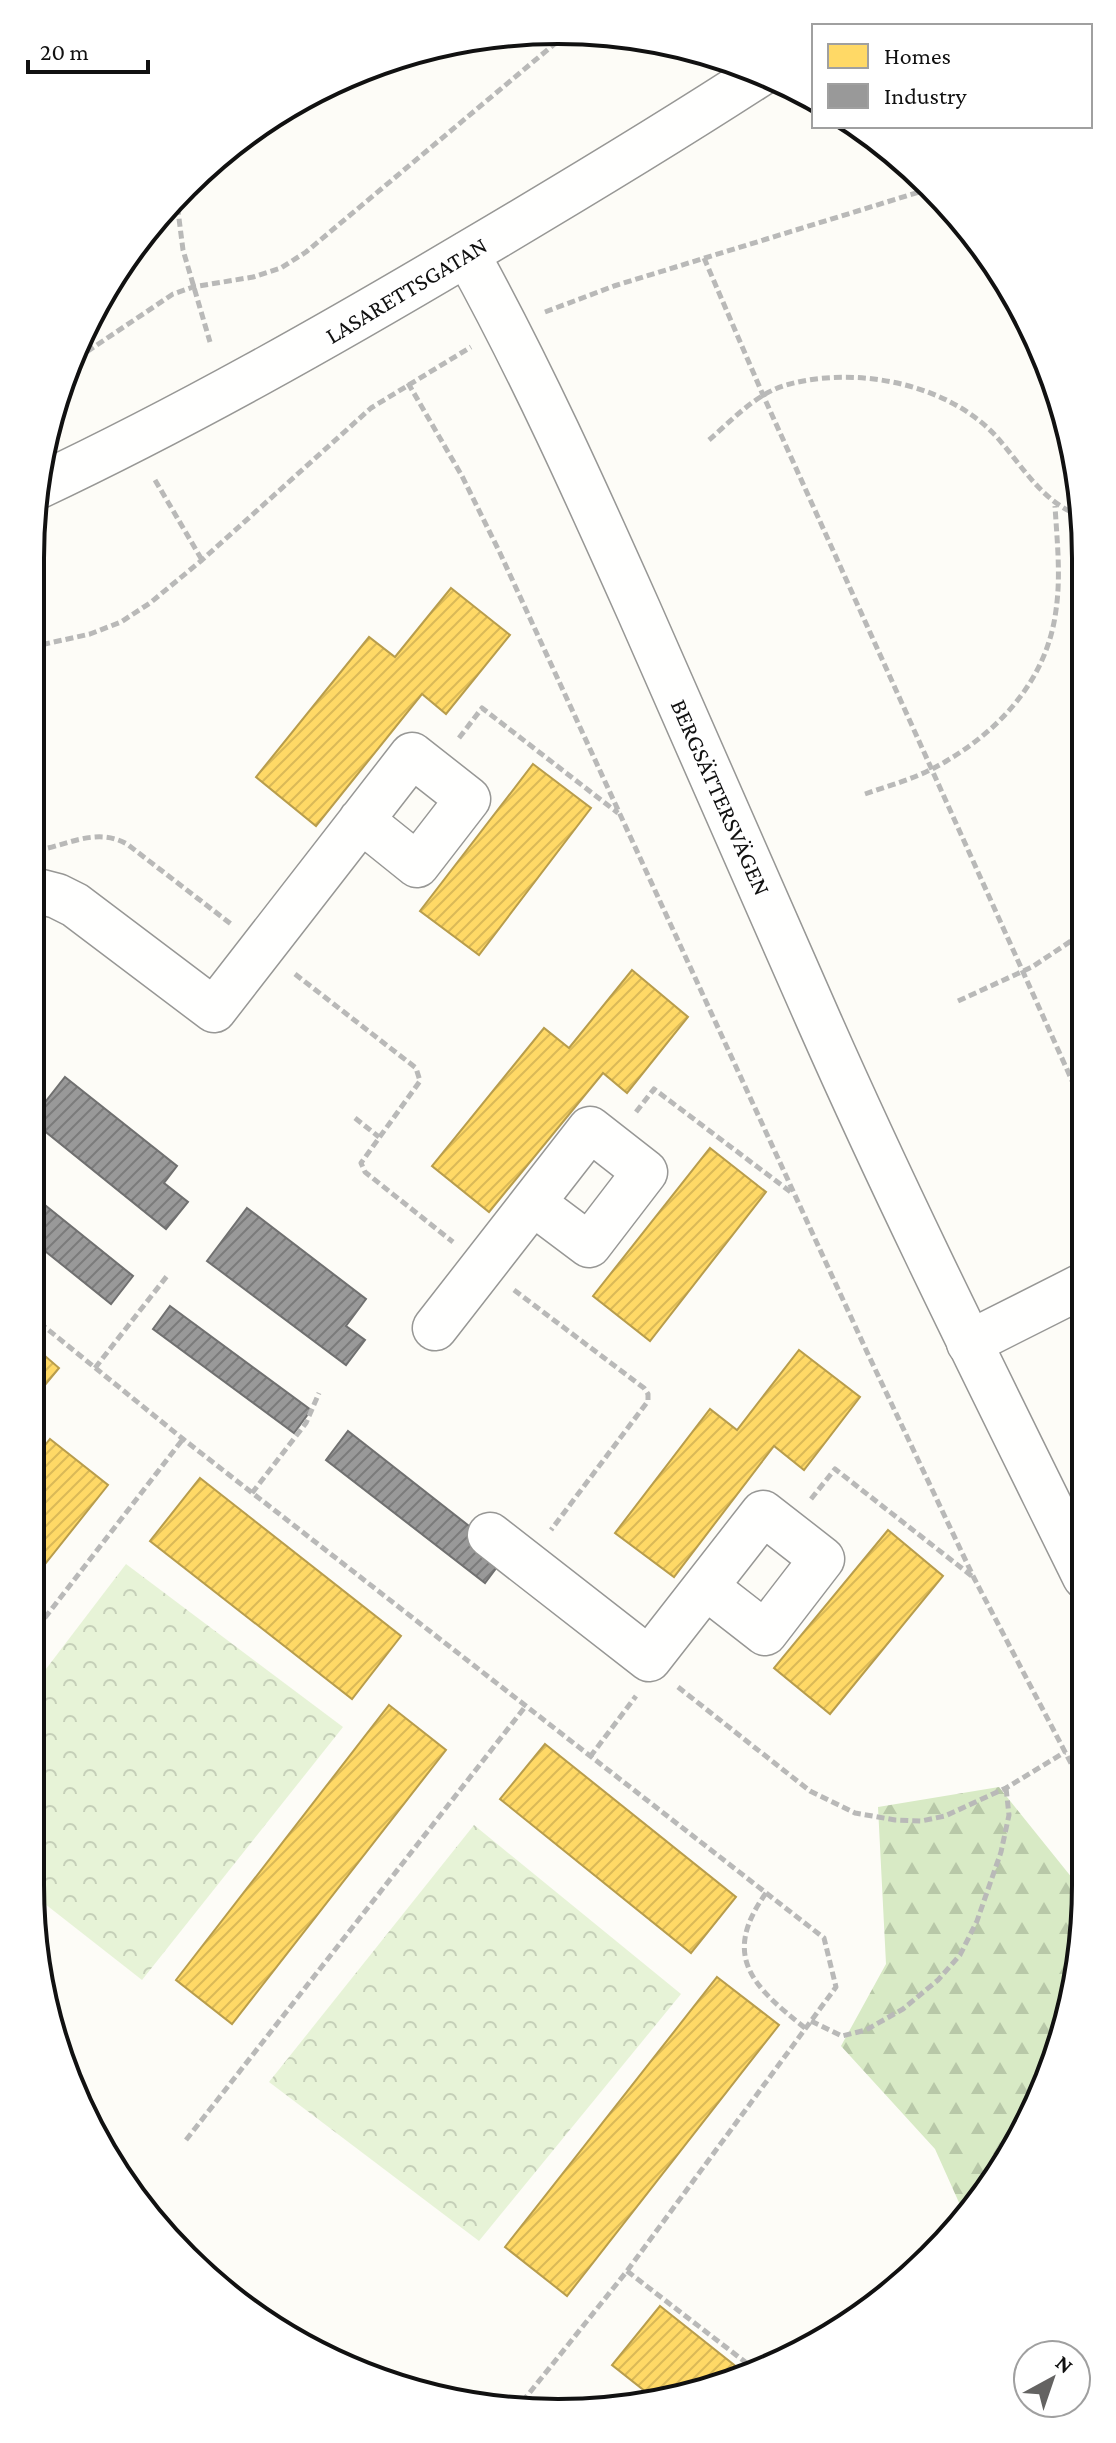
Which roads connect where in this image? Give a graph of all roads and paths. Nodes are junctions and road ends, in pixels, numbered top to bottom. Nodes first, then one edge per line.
1 (554, 44) edge
2 (749, 81) edge
3 (918, 192) edge
4 (178, 213) edge
5 (467, 254) junction
6 (704, 258) junction
7 (193, 287) junction
8 (508, 329) junction
9 (210, 342) dead end
10 (88, 351) edge
11 (408, 383) junction
12 (763, 395) junction
13 (709, 440) dead end
14 (155, 480) dead end
15 (50, 481) edge
16 (1055, 505) junction
17 (1070, 511) edge
18 (202, 560) junction
19 (44, 644) edge
20 (931, 769) junction
21 (433, 771) junction
22 (865, 794) dead end
23 (619, 814) junction
24 (361, 820) junction
25 (44, 865) edge
26 (44, 878) edge
27 (1072, 940) edge
28 (262, 948) junction
29 (1023, 972) junction
30 (958, 1001) dead end
31 (1072, 1081) edge
32 (355, 1118) dead end
33 (379, 1137) junction
34 (611, 1145) junction
35 (795, 1195) junction
36 (533, 1203) junction
37 (483, 1266) junction
38 (167, 1276) dead end
39 (1072, 1291) edge
40 (44, 1326) edge
41 (435, 1328) dead end
42 (969, 1343) junction
43 (95, 1368) junction
44 (319, 1393) dead end
45 (183, 1439) junction
46 (252, 1493) junction
47 (785, 1531) junction
48 (490, 1535) dead end
49 (1072, 1551) edge
50 (527, 1562) junction
51 (974, 1578) junction
52 (706, 1587) junction
53 (44, 1619) edge
54 (649, 1659) junction
55 (525, 1707) junction
56 (626, 1709) dead end
57 (1065, 1752) junction
58 (590, 1757) junction
59 (1072, 1765) edge
60 (1006, 1788) junction
61 (766, 1893) junction
62 (811, 2021) junction
63 (805, 2028) junction
64 (186, 2140) dead end
65 (627, 2271) junction
66 (747, 2363) edge
67 (525, 2398) edge

1 - 7 path
2 - 5 street, LASARETTSGATAN
3 - 6 path
4 - 7 path
5 - 8 street, BERGSÄTTERSVÄGEN
5 - 15 street, LASARETTSGATAN
6 - 8 path
6 - 12 path
7 - 9 path
7 - 10 path
8 - 11 path
8 - 42 street, BERGSÄTTERSVÄGEN
11 - 18 path
11 - 23 path
12 - 13 path
12 - 16 path
12 - 20 path
14 - 18 path
16 - 17 path
16 - 20 path
18 - 19 path
20 - 22 path
20 - 29 path
21 - 23 path
21 - 24 street
21 - 24 street
23 - 35 path
24 - 28 street
25 - 28 path
26 - 28 street
27 - 29 path
28 - 33 path
29 - 30 path
29 - 31 path
32 - 33 path
33 - 37 path
34 - 35 path
34 - 36 street
34 - 36 street
35 - 51 path
36 - 37 street
37 - 41 street
37 - 50 path
38 - 43 path
39 - 42 street
40 - 43 path
42 - 49 street, BERGSÄTTERSVÄGEN
43 - 45 path
44 - 46 path
45 - 46 path
45 - 53 path
46 - 55 path
47 - 51 path
47 - 52 street
47 - 52 street
48 - 50 street
50 - 54 street
51 - 57 path
52 - 54 street
54 - 60 path
55 - 58 path
55 - 64 path
56 - 58 path
57 - 59 path
57 - 60 path
58 - 61 path
60 - 62 path
61 - 62 path
61 - 63 path
62 - 63 path
63 - 65 path
65 - 66 path
65 - 67 path

